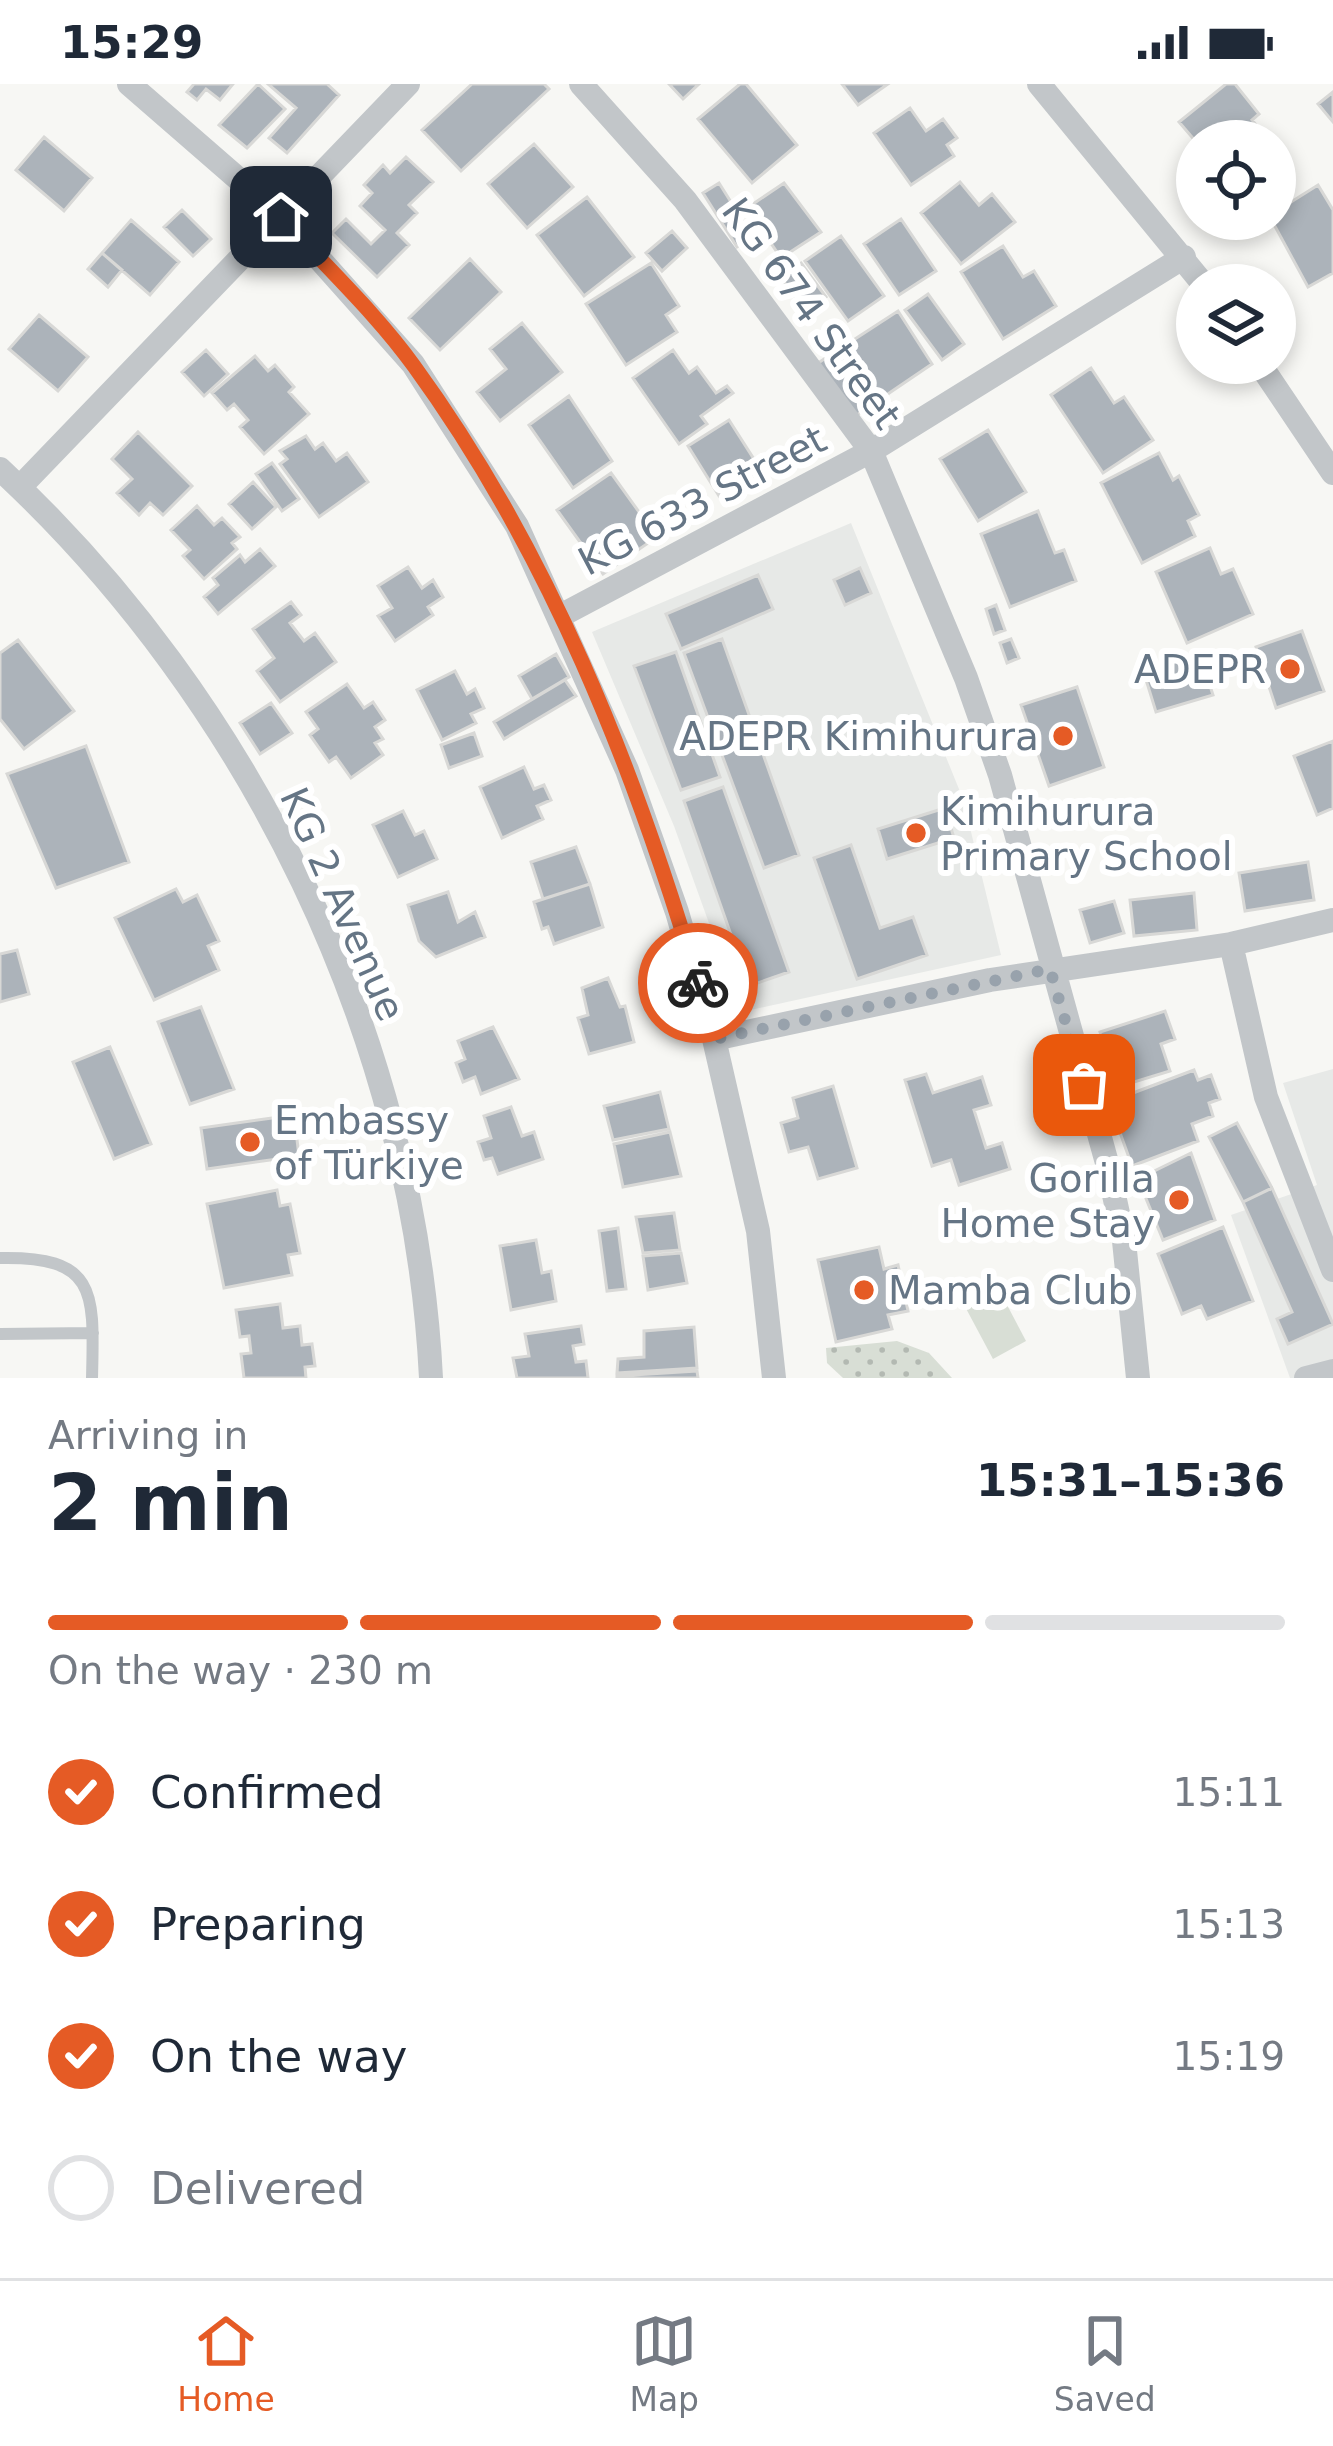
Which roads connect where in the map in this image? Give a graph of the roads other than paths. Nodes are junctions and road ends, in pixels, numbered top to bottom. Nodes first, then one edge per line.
1 (129, 84) edge
2 (408, 84) edge
3 (581, 84) edge
4 (1040, 84) edge
5 (281, 217) junction
6 (1184, 257) junction
7 (1189, 264) edge
8 (1273, 384) edge
9 (871, 451) junction
10 (0, 469) edge
11 (1333, 473) edge
12 (20, 487) junction
13 (560, 616) junction
14 (1333, 920) edge
15 (1232, 944) junction
16 (1050, 969) junction
17 (714, 1039) junction
18 (0, 1258) edge
19 (1333, 1270) edge
20 (93, 1333) junction
21 (0, 1334) edge
22 (1333, 1371) edge
23 (92, 1378) edge
24 (430, 1378) edge
25 (774, 1378) edge
26 (1138, 1378) edge
27 (1306, 1378) edge

1 - 5 street
2 - 5 street
3 - 9 street, KG 674 Street
4 - 6 street
5 - 12 street
5 - 13 street
6 - 7 street
6 - 9 street, KG 633 Street
8 - 11 street
9 - 13 street, KG 633 Street
9 - 16 street, KG 674 Street
10 - 12 street, KG 2 Avenue
12 - 24 street, KG 2 Avenue
13 - 17 street
14 - 15 street
15 - 16 street
15 - 19 street
16 - 17 street
16 - 26 street, KG 674 Street
17 - 25 street
18 - 20 lane
20 - 21 lane
20 - 23 lane
22 - 27 street

